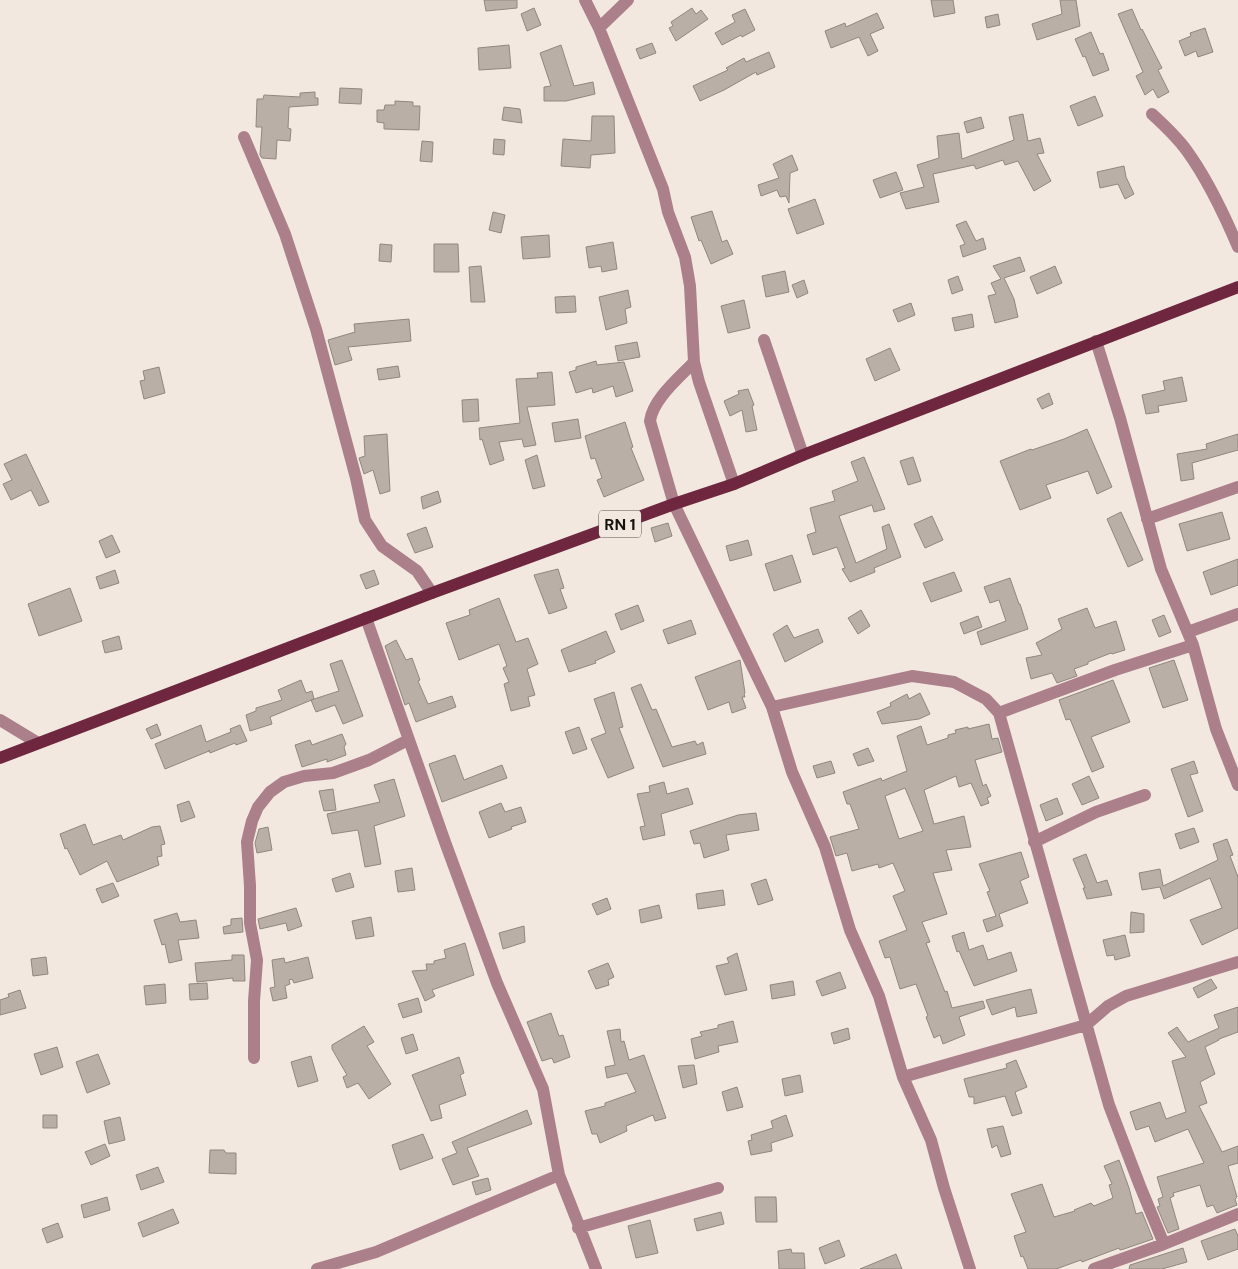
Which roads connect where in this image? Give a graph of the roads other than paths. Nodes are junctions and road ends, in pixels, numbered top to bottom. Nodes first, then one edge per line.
1 (585, 0) edge
2 (628, 0) edge
3 (599, 28) junction
4 (1152, 114) dead end
5 (244, 137) dead end
6 (1238, 247) edge
7 (1238, 287) edge
8 (764, 340) dead end
9 (1096, 341) junction
10 (694, 362) junction
11 (803, 455) junction
12 (734, 484) junction
13 (1238, 487) edge
14 (674, 504) junction
15 (1147, 519) junction
16 (432, 593) junction
17 (1238, 614) edge
18 (366, 618) junction
19 (1188, 632) junction
20 (1193, 645) junction
21 (772, 707) junction
22 (998, 714) junction
23 (0, 720) edge
24 (408, 740) junction
25 (38, 743) junction
26 (0, 758) edge
27 (1238, 785) edge
28 (1145, 795) dead end
29 (1034, 842) junction
30 (1238, 962) edge
31 (1086, 1025) junction
32 (254, 1058) dead end
33 (903, 1077) junction
34 (559, 1175) junction
35 (718, 1188) dead end
36 (1238, 1214) edge
37 (578, 1228) junction
38 (1164, 1244) junction
39 (317, 1269) edge
40 (596, 1269) edge
41 (970, 1269) edge
42 (1094, 1269) edge

1 - 3 street
2 - 3 street
3 - 10 street
4 - 6 street
5 - 16 street
7 - 9 main road, RN 1
8 - 11 street
9 - 11 main road, RN 1
9 - 15 street
10 - 12 street
10 - 14 street
11 - 12 main road, RN 1
12 - 14 main road, RN 1
13 - 15 street
14 - 16 main road, RN 1
14 - 21 street
15 - 19 street
16 - 18 main road, RN 1
17 - 19 street
18 - 24 street
18 - 25 main road, RN 1
19 - 20 street
20 - 22 street
20 - 27 street
21 - 22 street
21 - 33 street
22 - 29 street
23 - 25 street
24 - 32 street
24 - 34 street
25 - 26 main road, RN 1
28 - 29 street
29 - 31 street
30 - 31 street
31 - 33 street
31 - 38 street
33 - 41 street
34 - 37 street
34 - 39 street
35 - 37 street
36 - 38 street
37 - 40 street
38 - 42 street

